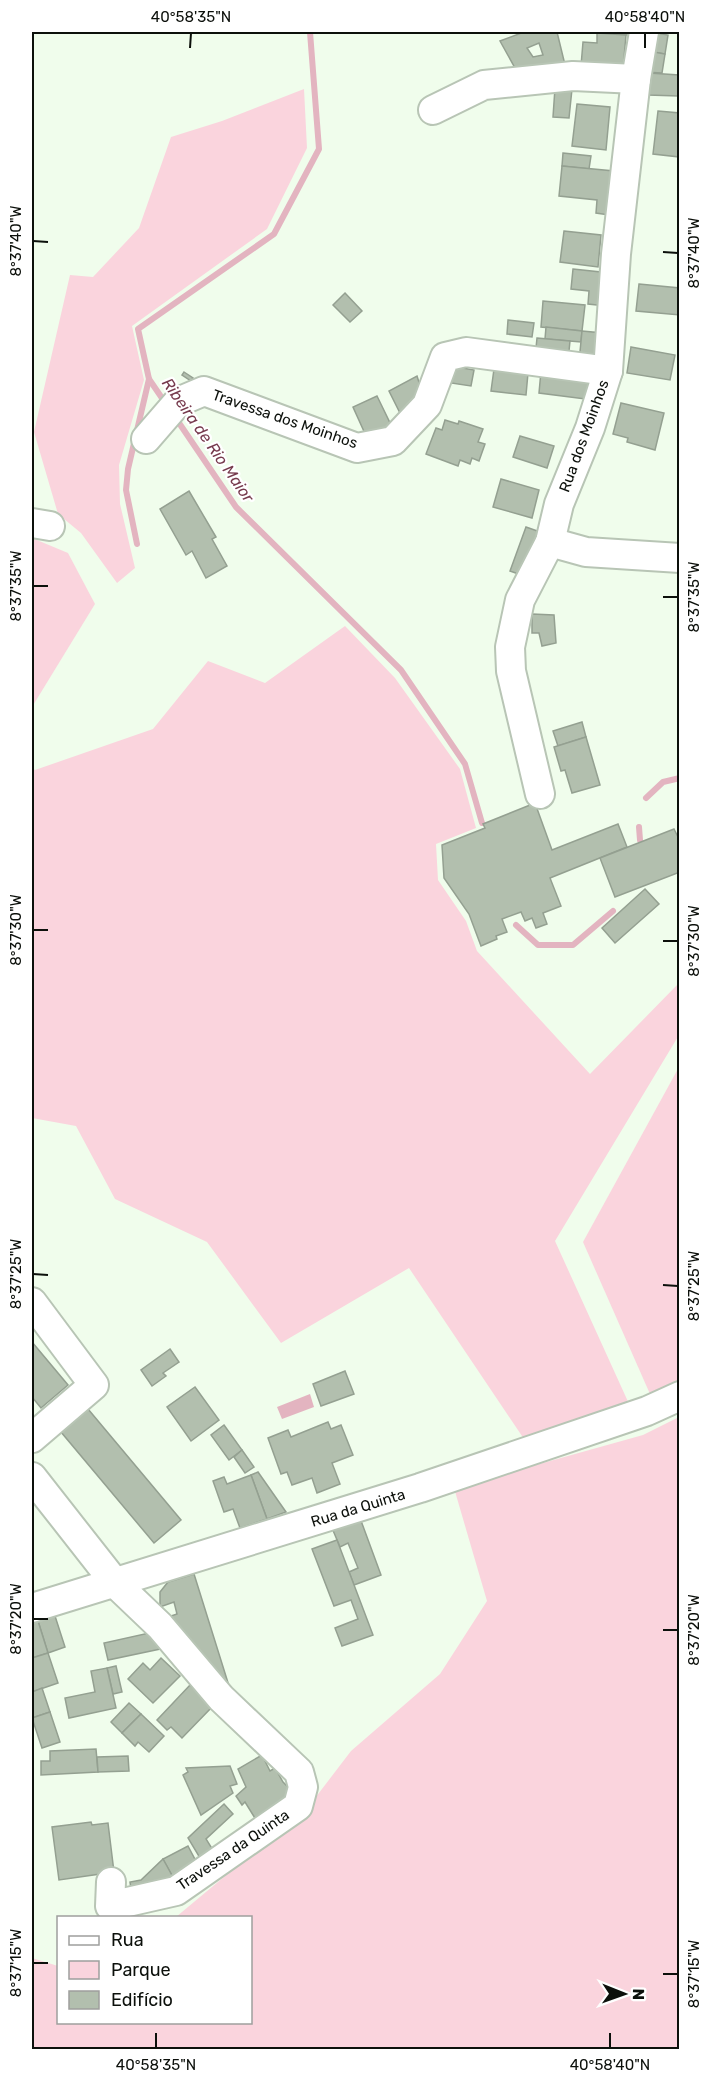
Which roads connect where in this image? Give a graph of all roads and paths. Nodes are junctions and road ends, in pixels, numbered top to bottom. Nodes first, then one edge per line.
1 (644, 32) edge
2 (636, 79) junction
3 (433, 110) dead end
4 (608, 371) junction
5 (161, 421) dead end
6 (550, 542) junction
7 (680, 558) edge
8 (540, 794) dead end
9 (32, 1302) edge
10 (680, 1396) edge
11 (32, 1438) edge
12 (32, 1477) edge
13 (116, 1584) junction
14 (32, 1608) edge
15 (111, 1882) dead end

1 - 2 street, Rua dos Moinhos
2 - 3 street
2 - 4 street, Rua dos Moinhos
4 - 5 street, Travessa dos Moinhos
4 - 6 street, Rua dos Moinhos
6 - 7 street
6 - 8 street, Rua dos Moinhos
9 - 11 street
10 - 13 street, Rua da Quinta
12 - 13 street
13 - 14 street, Rua da Quinta
13 - 15 street, Travessa da Quinta

